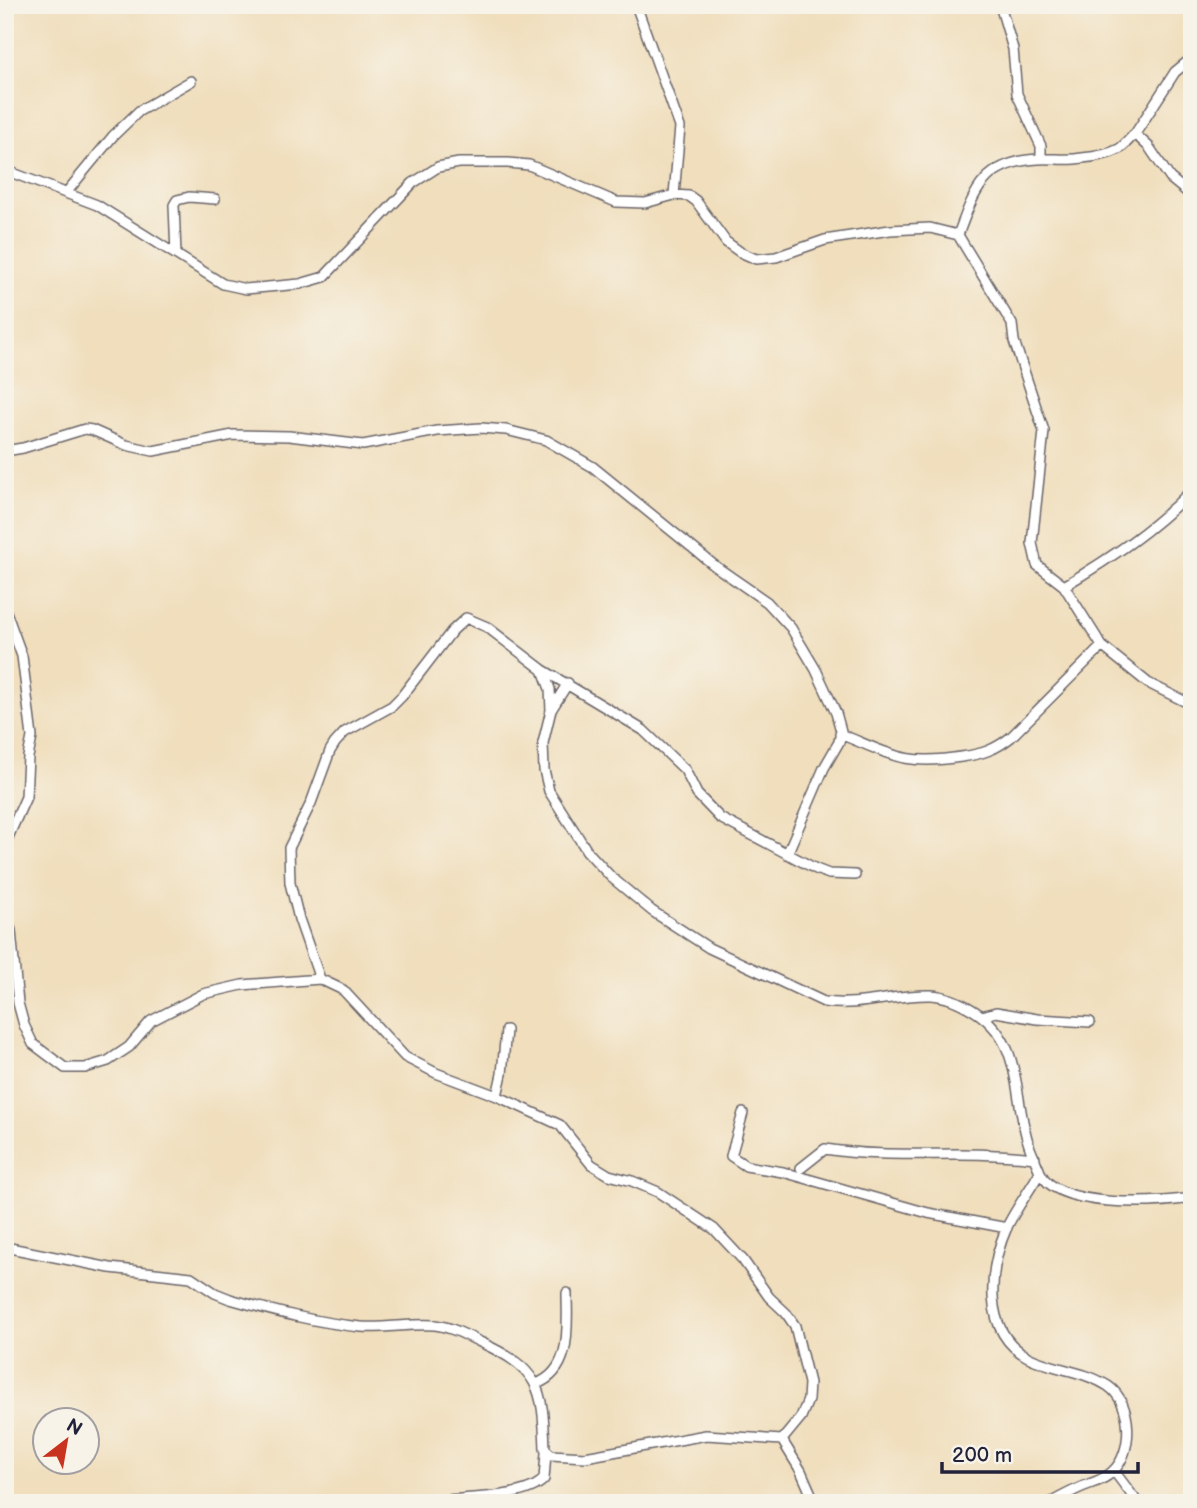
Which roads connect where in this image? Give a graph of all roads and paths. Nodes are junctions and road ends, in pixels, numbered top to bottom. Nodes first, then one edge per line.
1 (636, 5) edge
2 (1000, 5) edge
3 (1192, 58) edge
4 (191, 81) dead end
5 (1135, 134) junction
6 (1041, 159) junction
7 (5, 170) edge
8 (66, 193) junction
9 (674, 195) junction
10 (1192, 196) edge
11 (215, 199) dead end
12 (958, 234) junction
13 (176, 254) junction
14 (5, 451) edge
15 (1192, 490) edge
16 (1064, 586) junction
17 (5, 609) edge
18 (1102, 646) junction
19 (543, 670) junction
20 (564, 681) junction
21 (550, 690) junction
22 (1192, 705) edge
23 (551, 710) junction
24 (840, 734) junction
25 (5, 844) edge
26 (787, 854) junction
27 (855, 875) dead end
28 (5, 910) edge
29 (320, 979) junction
30 (982, 1016) junction
31 (1090, 1022) dead end
32 (506, 1030) dead end
33 (497, 1096) junction
34 (743, 1113) dead end
35 (1035, 1158) junction
36 (801, 1168) dead end
37 (1040, 1172) junction
38 (1192, 1198) edge
39 (1007, 1227) junction
40 (5, 1247) edge
41 (567, 1293) dead end
42 (536, 1384) junction
43 (782, 1440) junction
44 (547, 1453) junction
45 (1114, 1471) junction
46 (445, 1500) dead end
47 (815, 1503) edge
48 (1050, 1503) edge
49 (1138, 1503) edge

1 - 9 street
2 - 6 street
3 - 5 street
4 - 8 street
5 - 6 street
5 - 10 street
6 - 12 street
7 - 8 street
8 - 13 street
9 - 12 street
9 - 13 street
11 - 13 street
12 - 16 street
14 - 24 street
15 - 16 street
16 - 18 street
17 - 25 street
18 - 22 street
18 - 24 street
19 - 20 street
19 - 21 street
19 - 29 street
20 - 21 street
20 - 23 street
20 - 26 street
21 - 23 street
23 - 30 street
24 - 26 street
26 - 27 street
28 - 29 street
29 - 33 street
30 - 31 street
30 - 35 street
32 - 33 street
33 - 43 street
34 - 39 street
35 - 36 street
35 - 37 street
37 - 38 street
37 - 39 street
39 - 45 street
40 - 42 street
41 - 42 street
42 - 44 street
43 - 44 street
43 - 47 street
44 - 46 street
45 - 48 street
45 - 49 street

